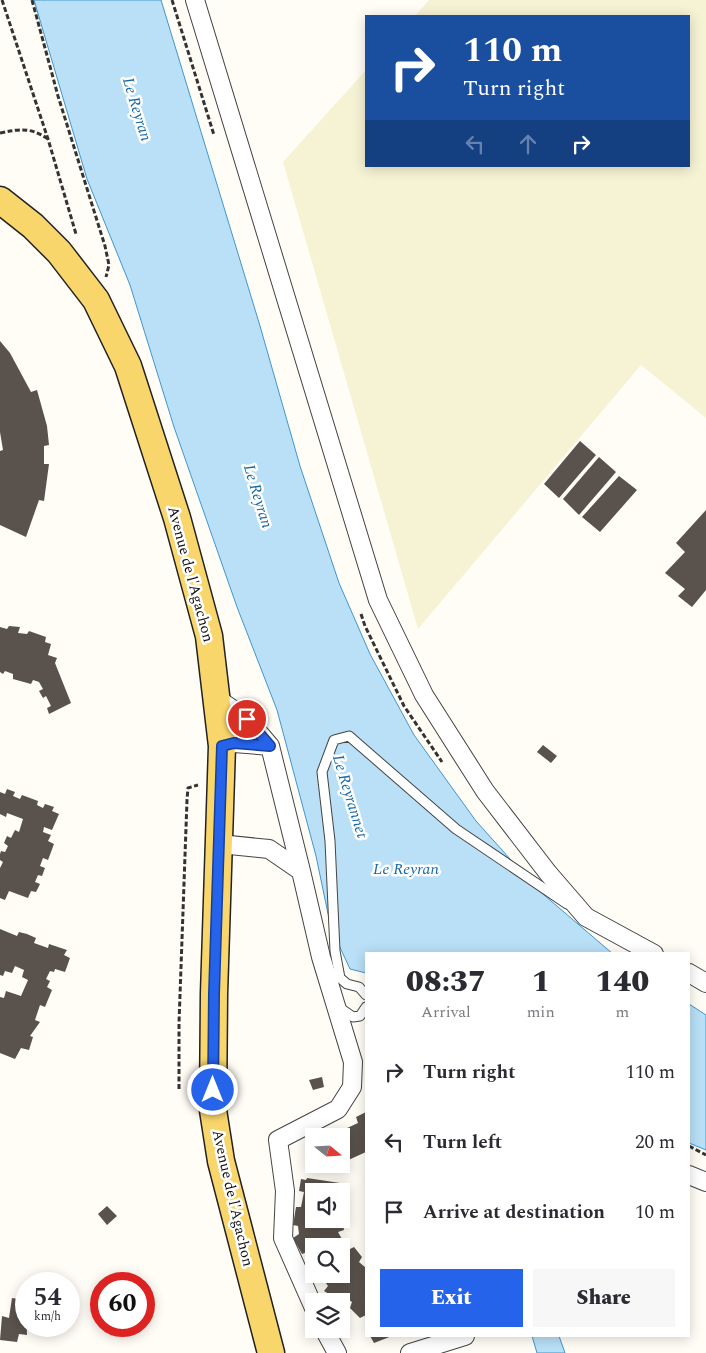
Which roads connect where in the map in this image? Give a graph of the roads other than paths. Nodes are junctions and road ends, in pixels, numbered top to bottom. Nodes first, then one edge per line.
1 (195, 0) edge
2 (0, 200) edge
3 (216, 698) junction
4 (222, 746) junction
5 (270, 746) junction
6 (220, 844) junction
7 (301, 871) junction
8 (586, 917) junction
9 (650, 952) edge
10 (690, 974) edge
11 (706, 982) edge
12 (365, 994) edge
13 (335, 1003) junction
14 (365, 1008) edge
15 (690, 1175) edge
16 (706, 1182) edge
17 (307, 1293) edge
18 (462, 1337) edge
19 (329, 1338) edge
20 (271, 1353) edge
21 (337, 1353) edge
22 (410, 1353) edge

1 - 8 street
2 - 3 main road, Avenue de l'Agachon
3 - 4 main road, Avenue de l'Agachon
3 - 5 street
4 - 5 street
4 - 6 main road, Avenue de l'Agachon
5 - 7 street
6 - 7 street
6 - 20 main road, Avenue de l'Agachon
7 - 13 street
8 - 9 street
8 - 12 lane
10 - 11 street
13 - 14 lane
13 - 17 street
15 - 16 street
18 - 22 street
19 - 21 street

